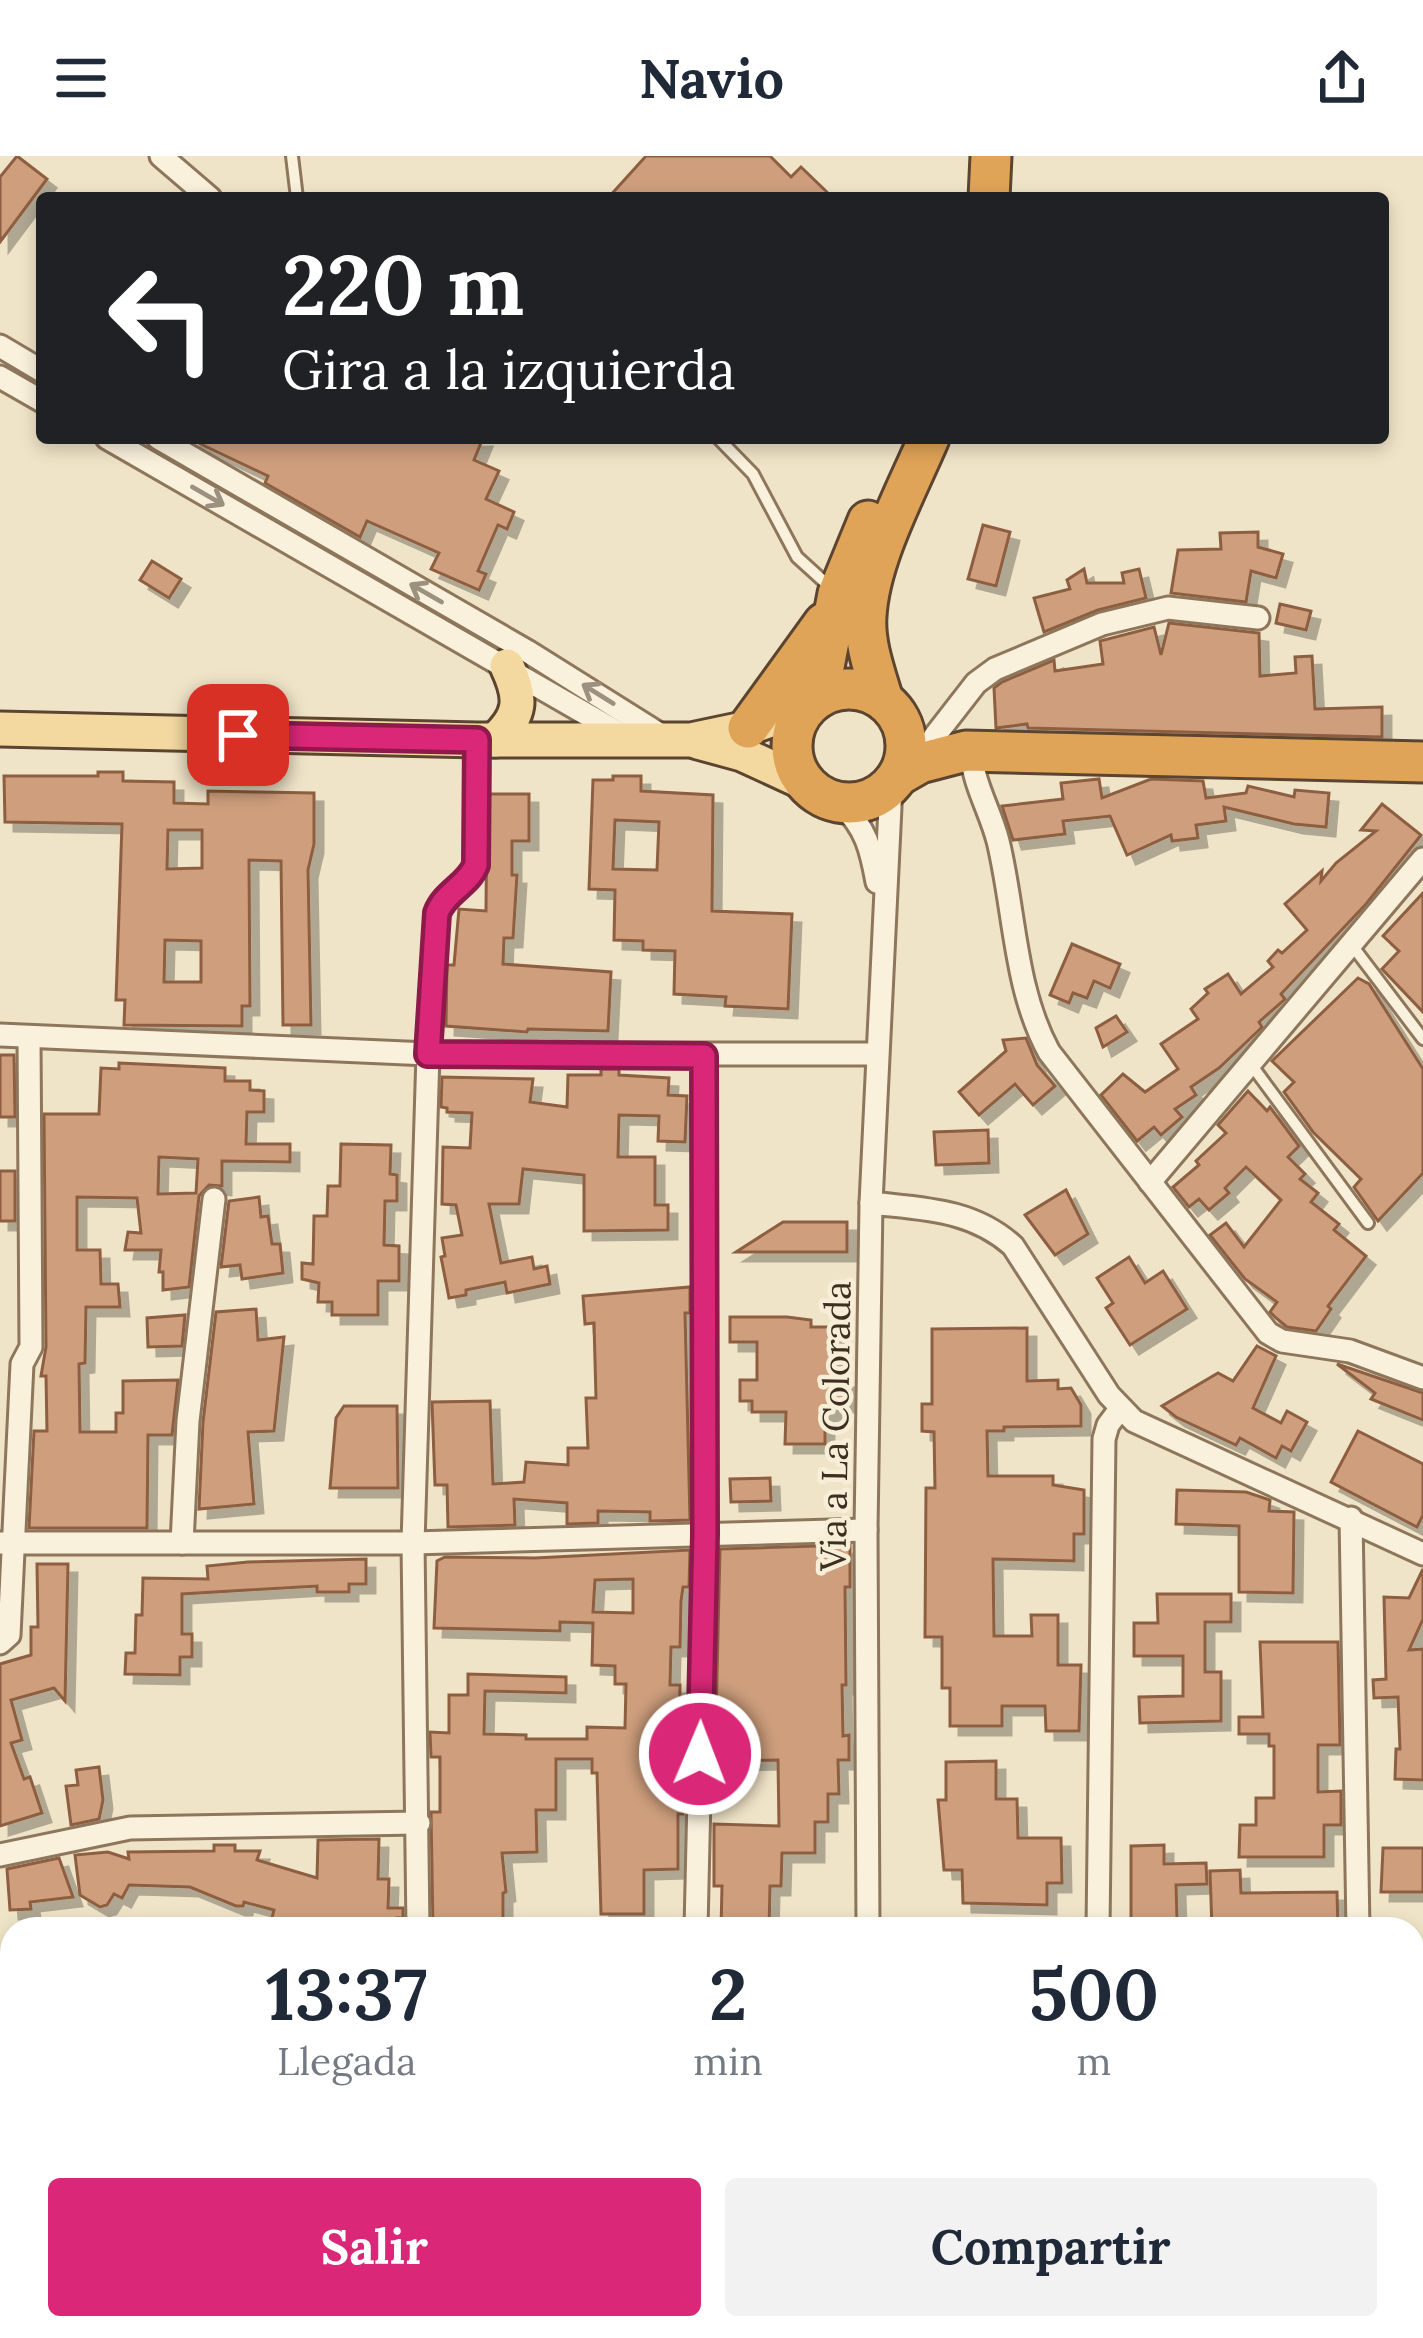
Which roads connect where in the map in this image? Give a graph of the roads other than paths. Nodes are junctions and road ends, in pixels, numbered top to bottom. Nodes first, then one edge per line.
1 (161, 156) edge
2 (292, 156) edge
3 (991, 156) edge
4 (1018, 156) edge
5 (203, 192) edge
6 (296, 192) edge
7 (989, 192) edge
8 (1016, 192) edge
9 (0, 346) edge
10 (36, 367) edge
11 (0, 377) edge
12 (36, 398) edge
13 (117, 444) edge
14 (168, 444) edge
15 (724, 444) edge
16 (900, 444) edge
17 (927, 444) edge
18 (837, 601) junction
19 (1258, 619) dead end
20 (507, 666) junction
21 (812, 702) junction
22 (748, 728) junction
23 (0, 729) edge
24 (931, 732) junction
25 (631, 739) junction
26 (486, 740) junction
27 (679, 740) junction
28 (1423, 762) edge
29 (895, 780) junction
30 (805, 783) junction
31 (841, 804) junction
32 (1423, 860) edge
33 (884, 924) junction
34 (1351, 944) junction
35 (0, 1036) edge
36 (29, 1037) junction
37 (1423, 1039) edge
38 (428, 1054) junction
39 (878, 1054) junction
40 (704, 1056) junction
41 (1250, 1063) junction
42 (1150, 1182) junction
43 (214, 1199) dead end
44 (871, 1203) junction
45 (1368, 1223) dead end
46 (0, 1356) edge
47 (23, 1357) junction
48 (1423, 1378) edge
49 (1120, 1409) junction
50 (1351, 1519) junction
51 (866, 1530) junction
52 (705, 1534) junction
53 (6, 1543) edge
54 (182, 1543) junction
55 (412, 1543) junction
56 (1423, 1554) edge
57 (0, 1643) edge
58 (419, 1823) junction
59 (0, 1855) edge
60 (418, 1917) edge
61 (696, 1917) edge
62 (868, 1917) edge
63 (1098, 1917) edge
64 (1358, 1917) edge

1 - 5 street
2 - 6 lane
3 - 7 highway
4 - 8 highway
9 - 10 street
11 - 12 street
13 -> 20 street
27 -> 14 street
15 - 18 lane
16 - 18 highway
17 - 24 highway
18 - 21 highway
18 - 22 highway
19 - 24 street
20 - 25 street
20 - 26 main road
21 - 22 main road
21 - 24 highway
21 - 30 highway
22 - 27 main road
23 - 26 main road
24 - 28 highway
24 - 29 highway
24 - 29 highway
24 - 42 street
25 - 26 main road
25 - 27 main road
26 - 38 lane
27 - 30 main road
29 - 31 highway
29 - 33 street, Via a La Colorada
30 - 31 highway
31 - 33 street, Via a La Colorada
32 - 34 street
33 - 39 street, Via a La Colorada
34 - 37 lane
34 - 41 street
35 - 36 street
36 - 38 street
36 - 47 street
38 - 40 street
38 - 55 street
39 - 40 street
39 - 44 street, Via a La Colorada
40 - 52 street
41 - 42 street
41 - 45 lane
42 - 48 street
43 - 54 street
44 - 49 street
44 - 51 street, Via a La Colorada
46 - 47 street
47 - 53 street
49 - 50 street
49 - 63 street
50 - 56 street
50 - 64 street
51 - 52 street
51 - 62 street, Via a La Colorada
52 - 55 street
52 - 61 street
53 - 54 street
53 - 57 street
54 - 55 street
55 - 58 street
58 - 59 street
58 - 60 street

